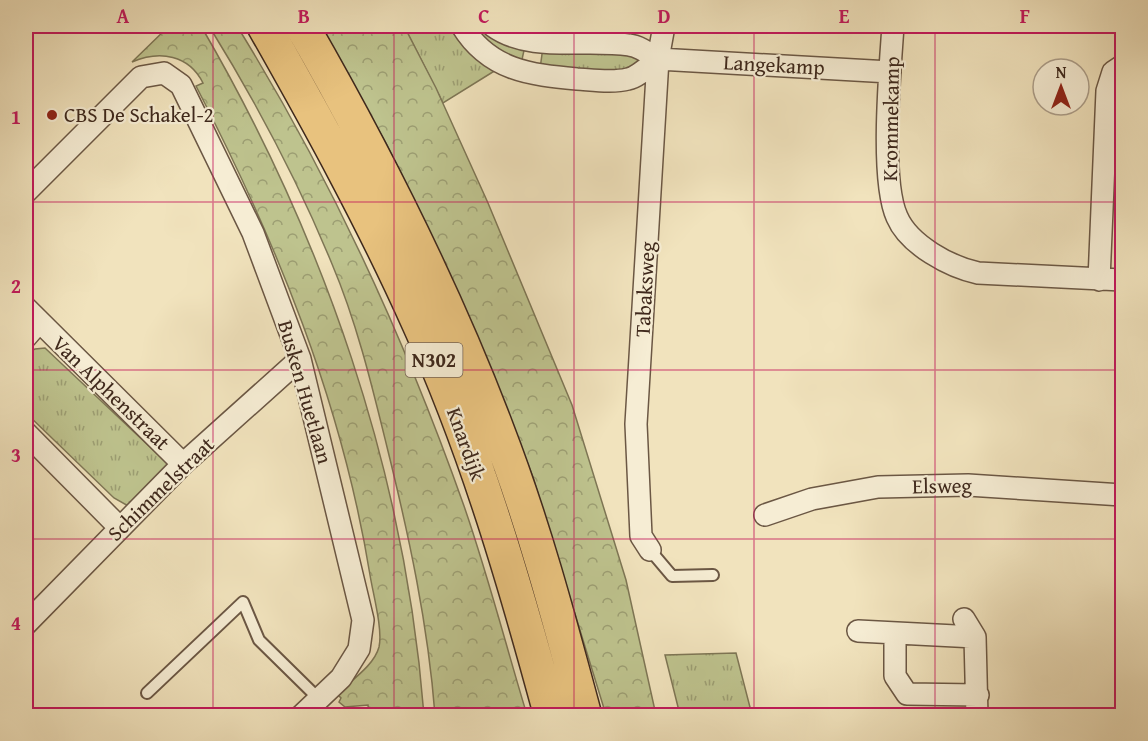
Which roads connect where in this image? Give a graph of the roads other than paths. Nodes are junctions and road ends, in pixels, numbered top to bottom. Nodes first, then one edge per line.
1 (264, 26) edge
2 (302, 26) edge
3 (462, 26) edge
4 (493, 26) edge
5 (664, 26) edge
6 (893, 26) edge
7 (658, 59) junction
8 (1122, 66) edge
9 (890, 72) junction
10 (26, 192) edge
11 (1099, 280) junction
12 (1122, 280) edge
13 (30, 322) edge
14 (300, 359) junction
15 (26, 433) edge
16 (183, 464) junction
17 (1122, 495) edge
18 (765, 515) dead end
19 (120, 528) junction
20 (651, 550) joint
21 (713, 575) dead end
22 (964, 619) dead end
23 (26, 624) edge
24 (858, 631) dead end
25 (895, 634) junction
26 (975, 637) junction
27 (147, 693) dead end
28 (319, 699) junction
29 (977, 705) edge
30 (301, 716) edge
31 (551, 716) edge
32 (585, 716) edge

1 - 31 main road, Knardijk / N302
2 - 32 main road, Knardijk / N302
3 - 7 street
4 - 7 street, Langekamp
5 - 7 street, Tabaksweg
6 - 9 street, Krommekamp
7 - 9 street, Langekamp
7 - 20 street, Tabaksweg
8 - 11 street
9 - 11 street, Krommekamp
10 - 14 street, Busken Huetlaan
11 - 12 street, Krommekamp
13 - 16 street, Van Alphenstraat
14 - 16 street, Schimmelstraat
14 - 28 street, Busken Huetlaan
15 - 19 street
16 - 19 street, Schimmelstraat
17 - 18 street, Elsweg
19 - 23 street, Schimmelstraat
20 - 21 lane
22 - 26 street
24 - 25 street
25 - 26 street
25 - 29 street
26 - 29 street
27 - 28 lane
28 - 30 street, Busken Huetlaan

